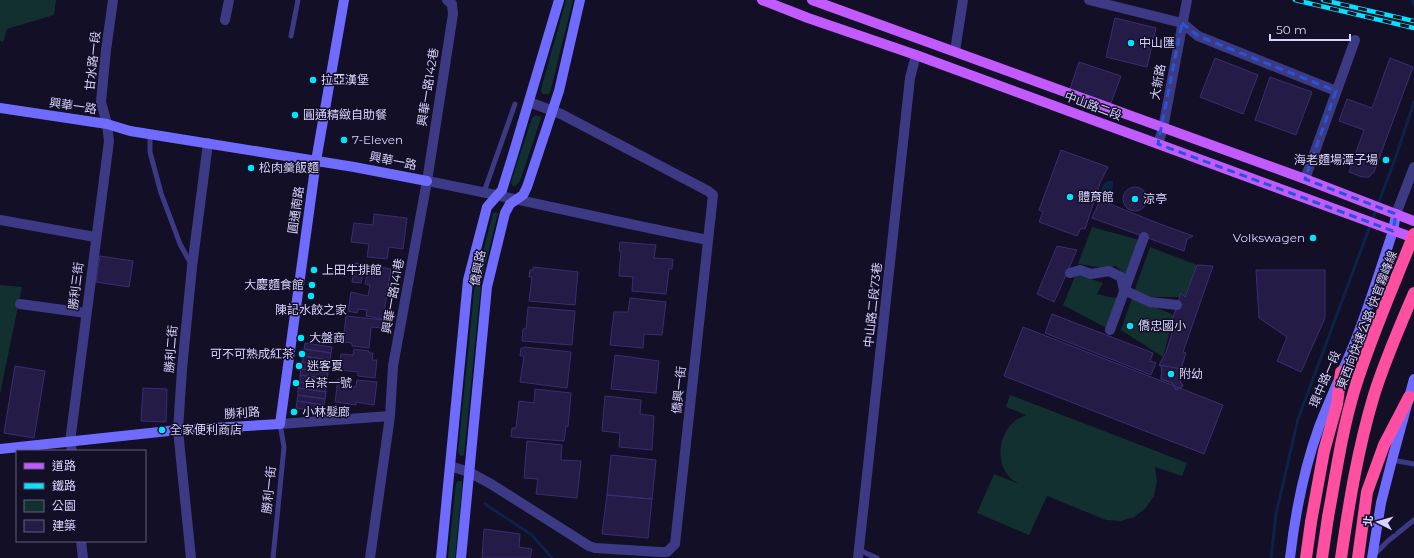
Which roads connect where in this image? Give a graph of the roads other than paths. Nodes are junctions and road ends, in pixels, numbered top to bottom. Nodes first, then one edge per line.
1 (113, 0) edge
2 (229, 0) edge
3 (298, 0) edge
4 (344, 0) edge
5 (447, 0) edge
6 (559, 0) edge
7 (580, 0) edge
8 (762, 0) edge
9 (812, 0) edge
10 (962, 0) edge
11 (1089, 0) edge
12 (1187, 0) edge
13 (784, 4) edge
14 (225, 20) dead end
15 (1182, 23) junction
16 (290, 36) dead end
17 (1355, 40) dead end
18 (955, 51) junction
19 (916, 55) junction
20 (1336, 91) junction
21 (529, 102) junction
22 (515, 104) dead end
23 (0, 108) edge
24 (553, 110) junction
25 (107, 124) junction
26 (1163, 128) junction
27 (150, 134) junction
28 (208, 143) junction
29 (1158, 144) junction
30 (316, 161) junction
31 (1414, 167) edge
32 (1305, 178) junction
33 (427, 181) junction
34 (484, 192) junction
35 (497, 195) junction
36 (516, 199) junction
37 (1396, 214) junction
38 (0, 220) edge
39 (1414, 221) edge
40 (1393, 231) junction
41 (1414, 234) edge
42 (95, 237) junction
43 (1144, 237) dead end
44 (1414, 238) edge
45 (708, 240) junction
46 (192, 267) junction
47 (1070, 273) dead end
48 (1124, 290) junction
49 (1414, 293) edge
50 (20, 304) dead end
51 (1177, 305) dead end
52 (86, 313) junction
53 (1110, 330) dead end
54 (1341, 372) junction
55 (1414, 379) edge
56 (1409, 397) junction
57 (390, 416) junction
58 (280, 424) junction
59 (178, 430) junction
60 (71, 446) edge
61 (0, 449) edge
62 (1392, 460) junction
63 (1414, 464) edge
64 (450, 466) junction
65 (469, 472) junction
66 (1414, 520) edge
67 (81, 542) edge
68 (859, 554) edge
69 (1372, 557) edge
70 (83, 558) edge
71 (191, 558) edge
72 (272, 558) edge
73 (370, 558) edge
74 (441, 558) edge
75 (461, 558) edge
76 (877, 558) edge
77 (1290, 558) edge
78 (1306, 558) edge
79 (1322, 558) edge
80 (1341, 558) edge
81 (1358, 558) edge

1 - 25 street, 甘水路一段
2 - 14 street
3 - 16 lane
4 - 30 street, 圓通南路
5 - 33 street, 興華一路142巷
6 - 21 street, 僑興路
7 - 24 street, 僑興路
8 - 13 main road, 中山路二段
9 - 18 main road, 中山路二段
10 - 18 street
11 - 15 street
12 - 15 street, 大新路
13 - 19 main road, 中山路二段
15 - 20 street
15 - 26 street, 大新路
17 - 20 street
18 - 26 main road, 中山路二段
19 - 29 main road, 中山路二段
19 - 68 street, 中山路二段73巷
20 - 32 street
21 - 24 street, 僑興一街
21 - 35 street, 僑興路
22 - 34 lane
23 - 25 street, 興華一路
24 - 36 street, 僑興路
24 - 45 street, 僑興一街
25 - 27 street, 興華一路
25 - 42 street, 勝利三街
26 - 29 street, 大新路
26 - 32 main road, 中山路二段
27 - 28 street, 興華一路
27 - 46 lane
28 - 30 street, 興華一路
28 - 46 street, 勝利二街
29 - 40 main road, 中山路二段
30 - 33 street, 興華一路
30 - 58 street, 圓通南路
31 - 37 street
32 - 37 main road, 中山路二段
33 - 34 street, 興華一路
33 - 57 street, 興華一路141巷
34 - 35 street, 興華一路
35 - 36 street, 興華一路
35 - 64 street, 僑興路
36 - 45 street, 興華一路
36 - 65 street, 僑興路
37 - 39 main road, 中山路二段
37 - 40 street, 環中路一段
38 - 42 street
40 - 44 main road, 中山路二段
40 - 54 street, 環中路一段
41 - 79 highway, 東西向快速公路 快官霧峰線, bridge
42 - 52 street, 勝利三街
43 - 48 street
45 - 65 street, 僑興一街
46 - 59 street, 勝利二街
47 - 48 street
48 - 51 street
48 - 53 street
49 - 80 highway
50 - 52 street
52 - 60 street, 勝利三街
54 - 77 street, 環中路一段
54 - 78 highway
55 - 56 street
56 - 62 street
56 - 81 highway
57 - 58 street, 勝利路
57 - 73 street, 興華一路141巷
58 - 59 street, 勝利路
58 - 72 lane, 勝利一街
59 - 60 street, 勝利路
59 - 71 street, 勝利二街
60 - 61 street, 勝利路
62 - 63 lane
62 - 69 street
64 - 65 street, 僑興一街
64 - 74 street, 僑興路
65 - 75 street, 僑興路
66 - 69 lane
67 - 70 street
68 - 76 lane

